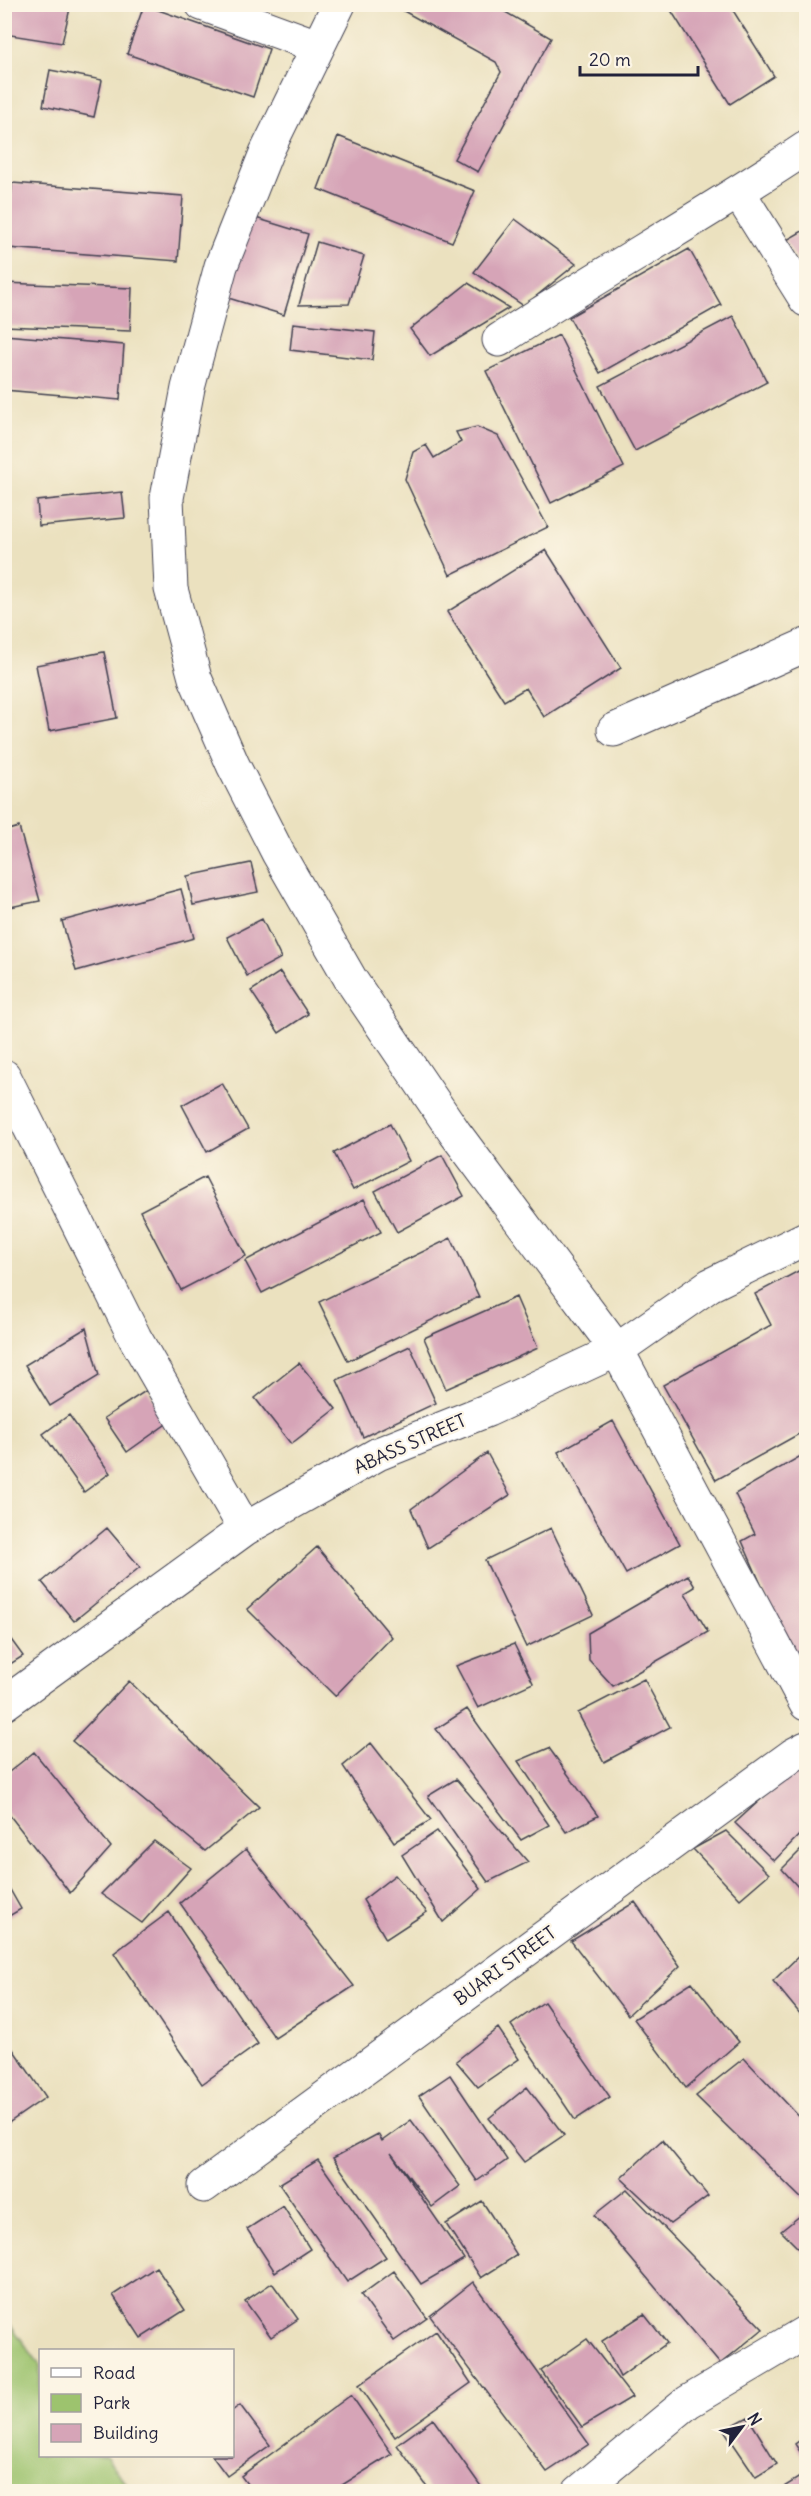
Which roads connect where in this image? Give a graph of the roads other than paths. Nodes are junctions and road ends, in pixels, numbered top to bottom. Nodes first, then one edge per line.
1 (202, 4) edge
2 (339, 4) edge
3 (317, 46) junction
4 (807, 148) edge
5 (739, 193) junction
6 (807, 300) edge
7 (499, 340) dead end
8 (807, 645) edge
9 (614, 730) dead end
10 (4, 1076) edge
11 (807, 1238) edge
12 (617, 1350) junction
13 (245, 1529) junction
14 (4, 1704) edge
15 (807, 1704) edge
16 (807, 1748) edge
17 (204, 2186) dead end
18 (807, 2332) edge
19 (579, 2492) edge

1 - 3 street
2 - 3 street
3 - 12 street
4 - 5 street
5 - 6 street
5 - 7 street
8 - 9 street
10 - 13 street
11 - 12 street, ABASS STREET
12 - 13 street, ABASS STREET
12 - 15 street
13 - 14 street, ABASS STREET
16 - 17 street, BUARI STREET
18 - 19 street

